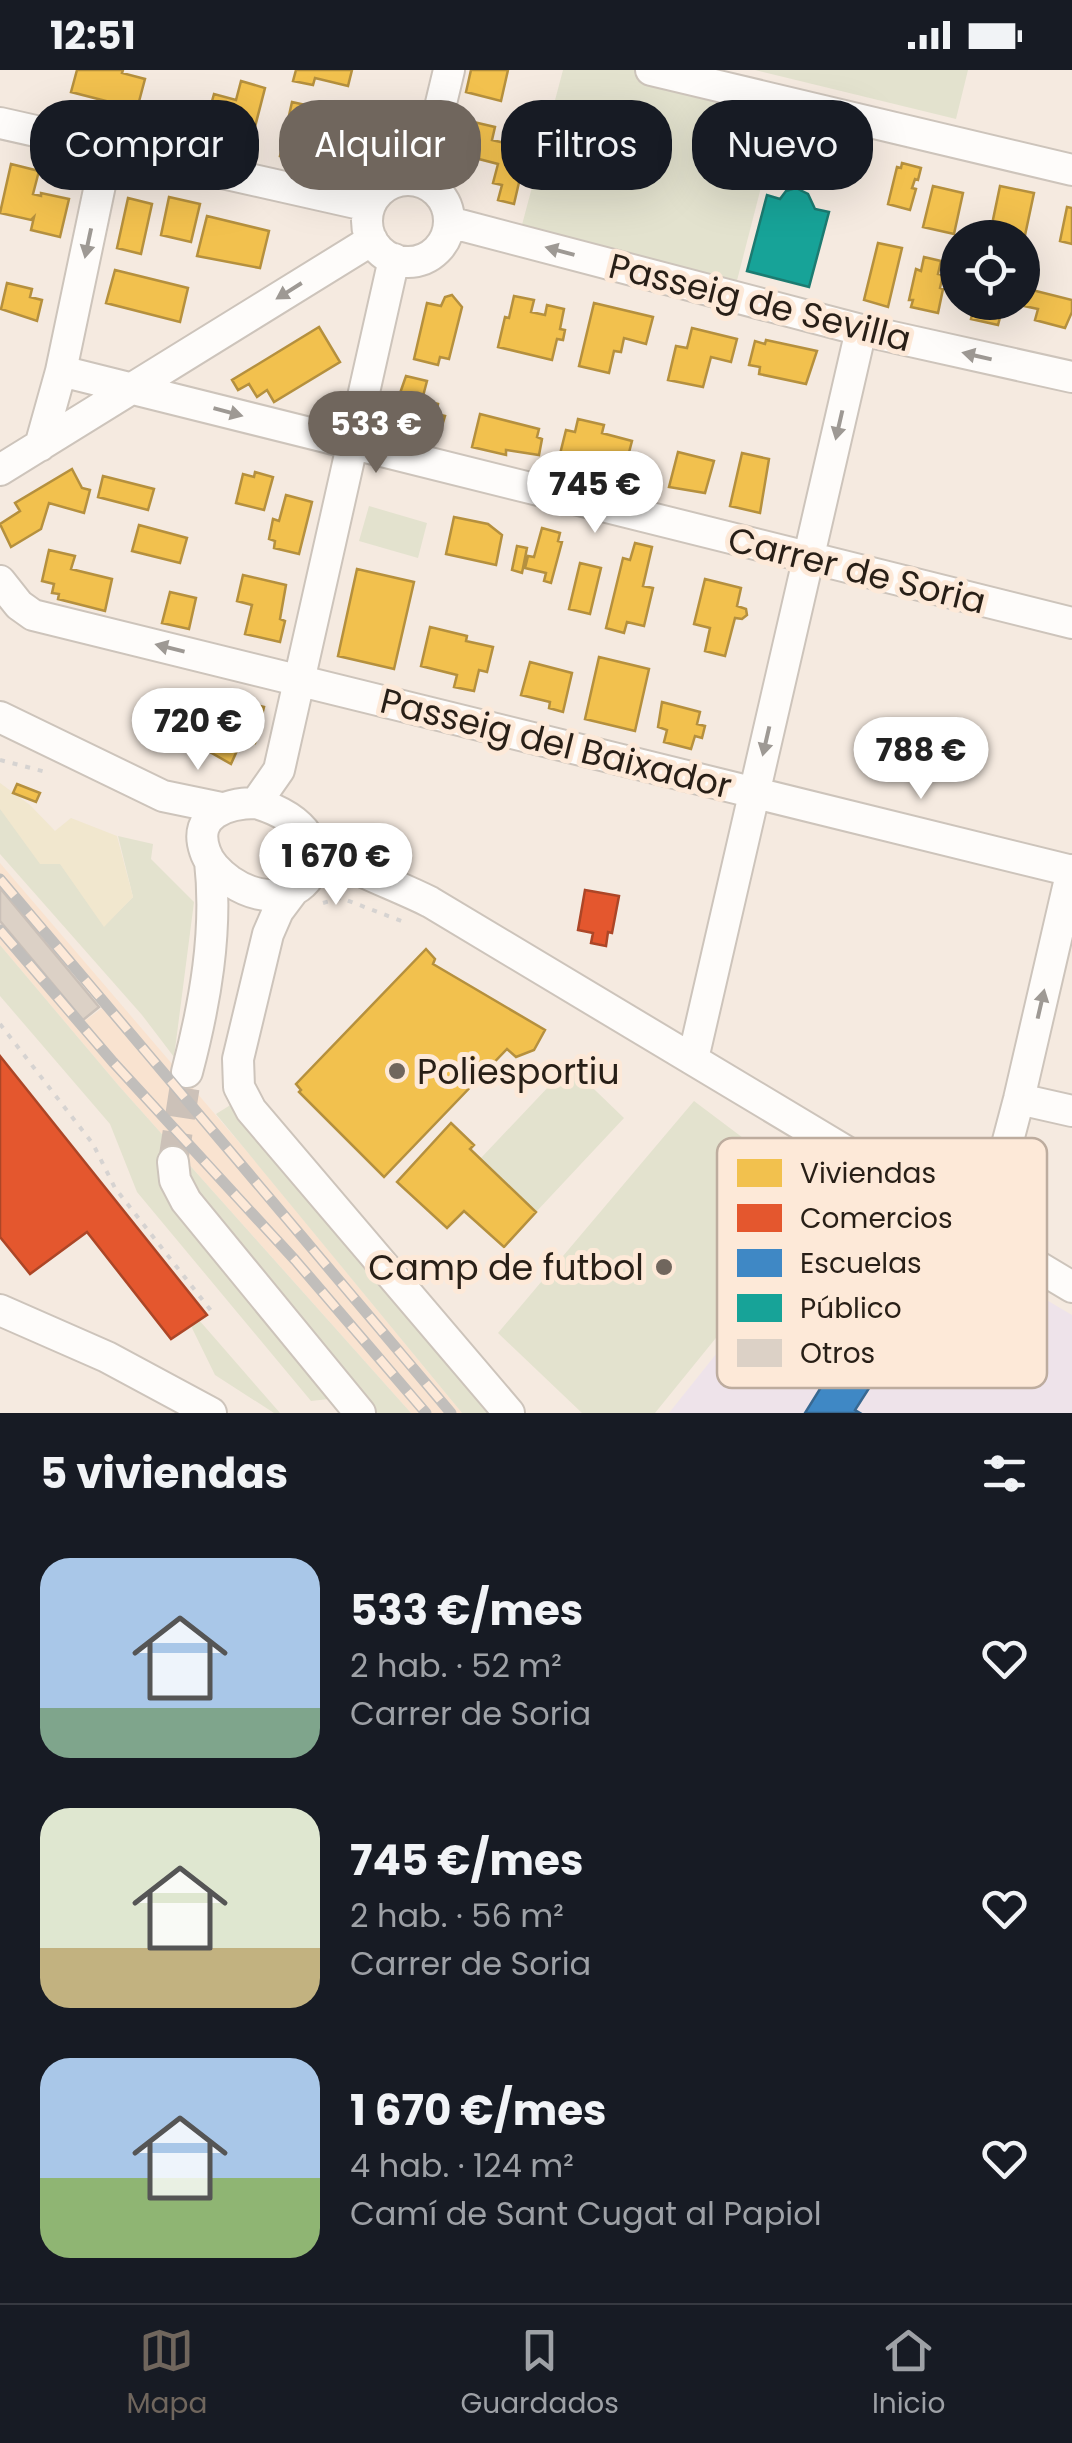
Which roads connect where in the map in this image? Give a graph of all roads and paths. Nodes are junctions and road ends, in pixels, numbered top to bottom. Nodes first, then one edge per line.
1 (449, 70) edge
2 (652, 70) edge
3 (442, 100) edge
4 (0, 123) edge
5 (30, 130) edge
6 (1072, 170) edge
7 (259, 181) edge
8 (99, 190) edge
9 (383, 190) edge
10 (432, 190) edge
11 (370, 206) junction
12 (449, 222) junction
13 (383, 250) junction
14 (861, 330) junction
15 (61, 371) junction
16 (1072, 377) edge
17 (133, 388) junction
18 (40, 446) junction
19 (352, 446) junction
20 (0, 470) edge
21 (808, 558) junction
22 (0, 581) edge
23 (1072, 623) edge
24 (299, 679) junction
25 (0, 717) edge
26 (0, 760) edge
27 (278, 770) junction
28 (57, 776) dead end
29 (755, 792) junction
30 (163, 796) junction
31 (256, 802) junction
32 (220, 808) junction
33 (303, 831) junction
34 (206, 849) junction
35 (1072, 870) edge
36 (361, 874) junction
37 (243, 888) junction
38 (296, 889) junction
39 (213, 926) junction
40 (268, 934) junction
41 (0, 1024) edge
42 (693, 1059) junction
43 (187, 1072) tunnel mouth
44 (1019, 1099) junction
45 (1072, 1112) edge
46 (823, 1138) edge
47 (1009, 1138) edge
48 (174, 1162) tunnel mouth
49 (1047, 1272) edge
50 (1072, 1287) edge
51 (0, 1310) edge
52 (212, 1312) dead end
53 (211, 1413) edge
54 (360, 1413) edge
55 (509, 1413) edge

1 - 3 street
2 - 6 street
4 - 5 street
7 - 11 street
8 -> 15 street
9 - 11 street
10 - 12 street
11 - 13 street
12 - 13 street
14 -> 12 street, Passeig de Sevilla
13 -> 17 street
13 - 19 street
16 -> 14 street, Passeig de Sevilla
14 -> 21 street
15 - 17 street, Carrer de Soria
15 - 18 street
17 - 18 street
17 -> 19 street, Carrer de Soria
18 - 20 street
19 - 21 street, Carrer de Soria
19 - 24 street
21 - 23 street, Carrer de Soria
21 -> 29 street
24 -> 22 street, Passeig del Baixador
24 - 27 street
24 - 29 street, Passeig del Baixador
25 - 30 street
26 - 28 path
27 - 31 street
27 - 33 street
29 - 35 street, Passeig del Baixador
29 - 42 street
30 - 32 street
30 - 34 street
31 - 32 street
31 - 33 street
32 - 34 street
33 - 36 street
33 - 38 street
34 - 37 street
34 - 39 street
44 -> 35 street
36 - 38 street
36 - 42 street
37 - 38 street
37 - 39 street
37 - 40 street
38 - 40 street
39 - 43 street
40 - 55 street
41 - 52 path
42 - 46 street
44 - 45 street
44 - 47 street
48 - 54 street
49 - 50 street
51 - 53 street

